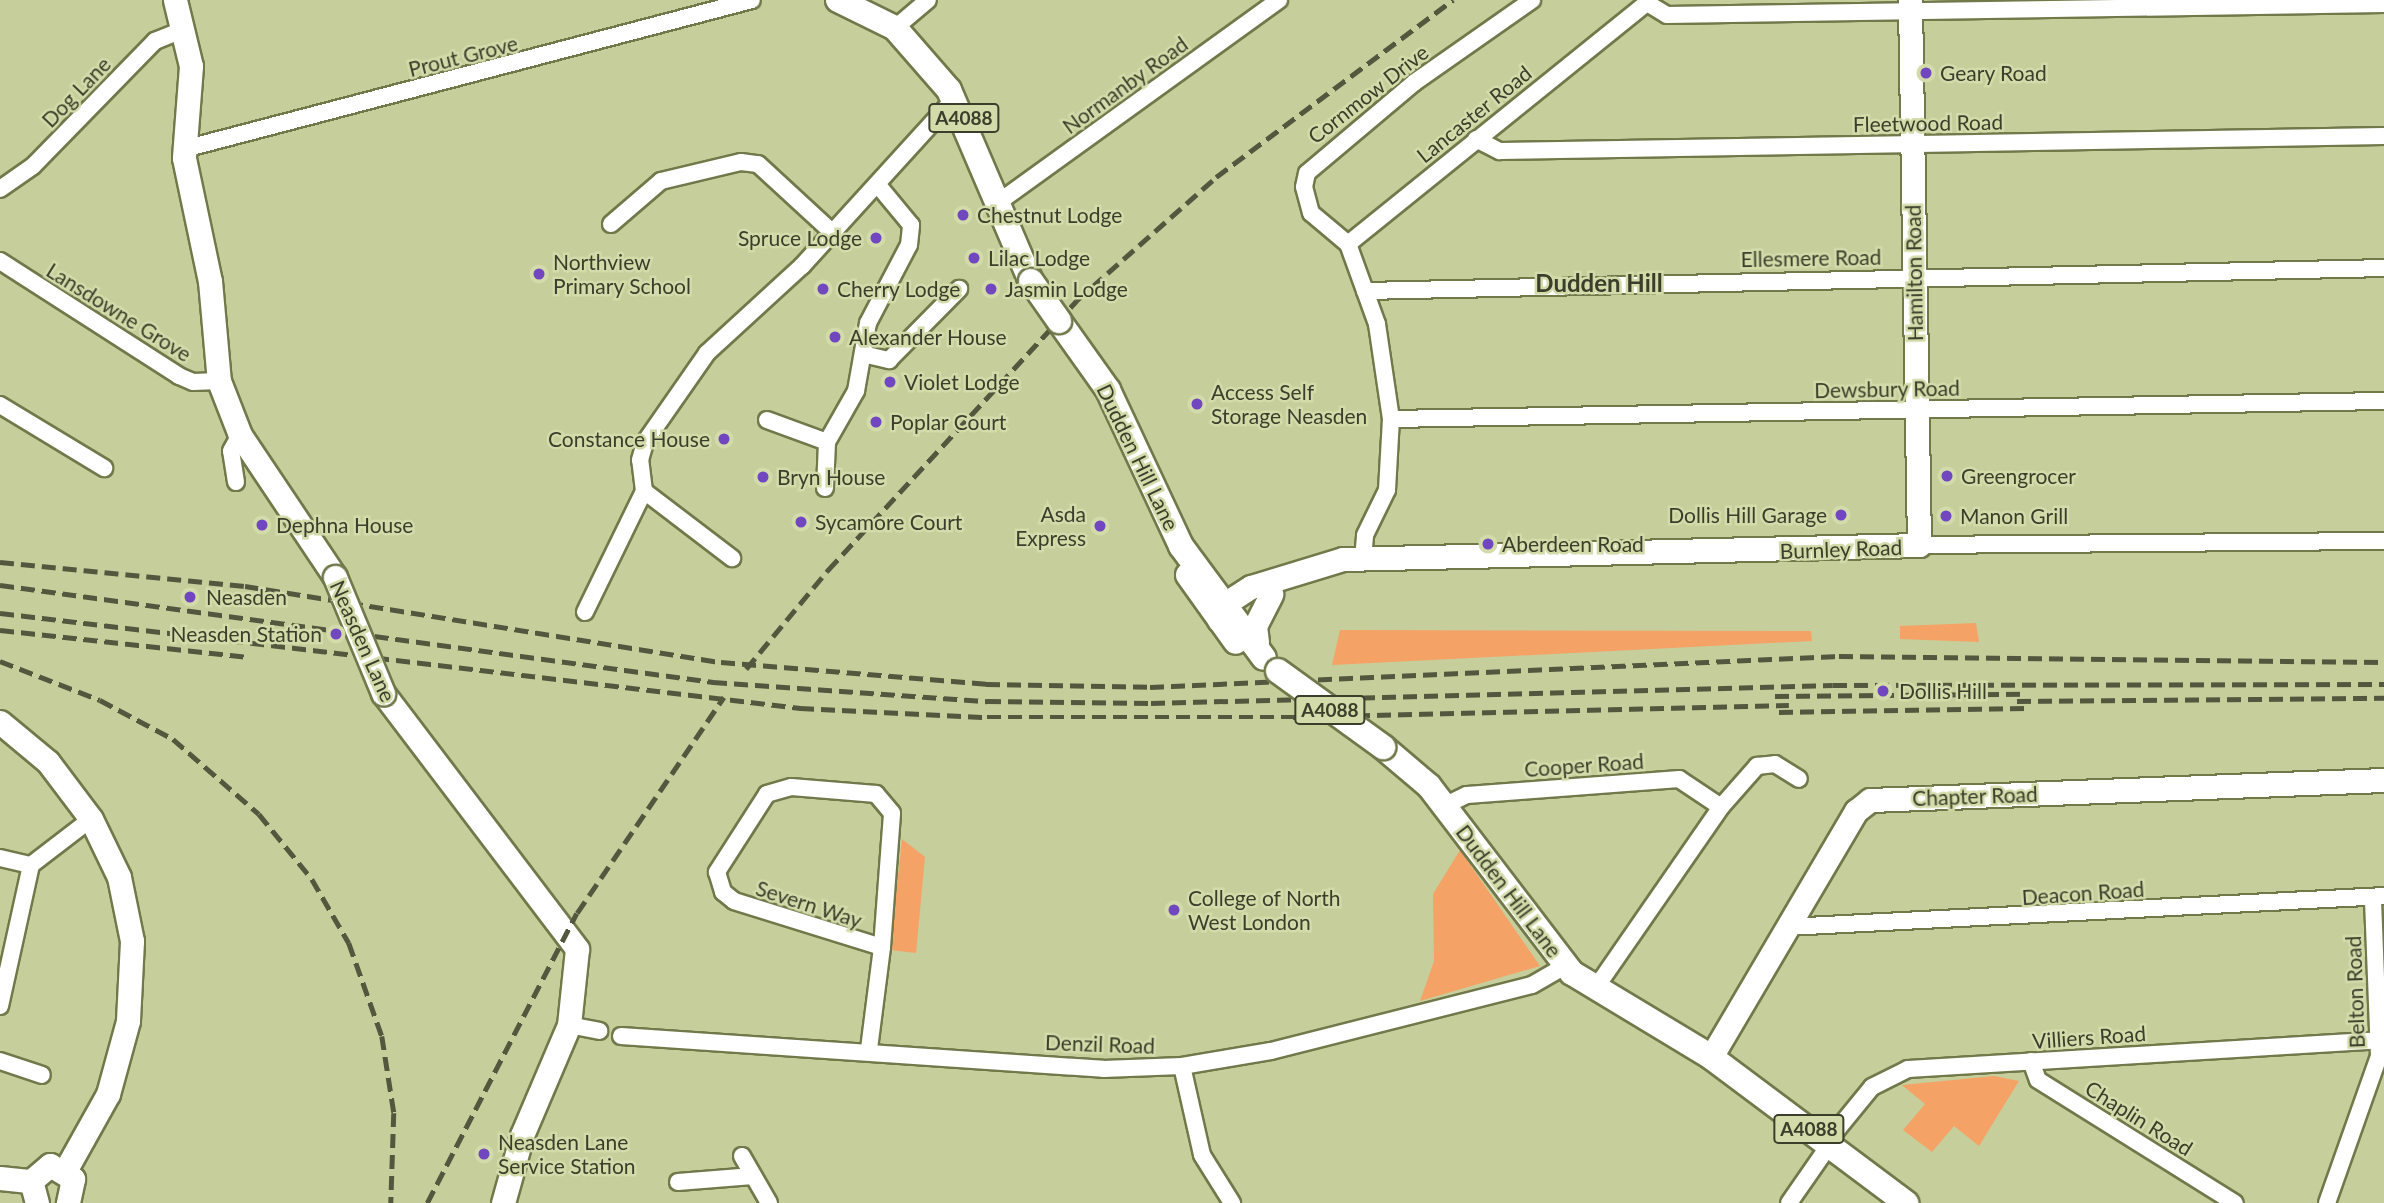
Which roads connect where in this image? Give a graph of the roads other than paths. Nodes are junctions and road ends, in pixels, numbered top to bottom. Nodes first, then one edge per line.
1 (752, 0) edge
2 (838, 0) edge
3 (928, 0) edge
4 (1279, 0) edge
5 (1532, 0) edge
6 (180, 1) edge
7 (1649, 1) edge
8 (2384, 4) edge
9 (1910, 6) edge
10 (895, 28) junction
11 (184, 29) junction
12 (954, 99) junction
13 (2384, 136) edge
14 (1476, 139) junction
15 (1912, 144) junction
16 (184, 149) junction
17 (877, 184) junction
18 (0, 189) edge
19 (996, 204) junction
20 (611, 224) dead end
21 (833, 233) junction
22 (1348, 244) junction
23 (0, 261) edge
24 (2384, 268) edge
25 (1915, 277) junction
26 (959, 289) dead end
27 (1365, 291) junction
28 (867, 355) junction
29 (219, 381) junction
30 (2384, 401) edge
31 (0, 405) edge
32 (1917, 409) junction
33 (1391, 419) junction
34 (767, 421) dead end
35 (240, 435) junction
36 (827, 442) junction
37 (104, 468) dead end
38 (236, 482) dead end
39 (825, 488) dead end
40 (644, 491) junction
41 (2384, 541) edge
42 (1919, 545) junction
43 (1181, 547) junction
44 (732, 558) dead end
45 (1363, 559) junction
46 (1208, 579) junction
47 (1261, 590) junction
48 (586, 612) dead end
49 (1227, 612) junction
50 (1266, 657) junction
51 (0, 722) edge
52 (1799, 779) dead end
53 (2384, 780) edge
54 (1444, 806) junction
55 (1721, 807) junction
56 (91, 819) junction
57 (0, 858) edge
58 (31, 865) junction
59 (2379, 897) edge
60 (1787, 927) junction
61 (882, 947) junction
62 (1565, 966) junction
63 (1595, 989) junction
64 (0, 1006) edge
65 (569, 1025) junction
66 (599, 1031) dead end
67 (621, 1036) dead end
68 (2382, 1040) edge
69 (869, 1049) junction
70 (1711, 1057) junction
71 (0, 1061) edge
72 (2031, 1061) junction
73 (1182, 1066) junction
74 (42, 1075) dead end
75 (1828, 1143) junction
76 (742, 1156) dead end
77 (66, 1169) junction
78 (753, 1176) junction
79 (0, 1178) edge
80 (678, 1182) dead end
81 (34, 1192) edge
82 (75, 1201) edge
83 (503, 1203) edge
84 (769, 1203) edge
85 (1232, 1203) edge
86 (1789, 1203) edge
87 (1906, 1203) edge
88 (2235, 1203) edge
89 (2327, 1203) edge

1 - 16 street, Prout Grove
2 - 10 main road, Dudden Hill Lane / A4088
3 - 10 street
4 - 19 street, Normanby Road
5 - 22 street, Cornmow Drive
6 - 11 street, Neasden Lane
7 - 9 street
7 - 14 street, Lancaster Road
8 - 9 street
9 - 15 street, Hamilton Road
10 - 12 main road, Dudden Hill Lane / A4088
11 - 16 street, Neasden Lane
11 - 18 street, Dog Lane
12 - 17 street
12 - 19 main road, Dudden Hill Lane / A4088
13 - 15 street, Fleetwood Road
14 - 15 street, Fleetwood Road
14 - 22 street, Lancaster Road
15 - 25 street, Hamilton Road
16 - 29 street, Neasden Lane
17 - 21 street
17 - 28 street
19 - 43 main road, Dudden Hill Lane / A4088, bridge
20 - 21 street
21 - 40 street
22 - 27 street
23 - 29 street, Lansdowne Grove
24 - 25 street, Ellesmere Road
25 - 27 street, Ellesmere Road
25 - 32 street, Hamilton Road
26 - 28 street
27 - 33 street
28 - 36 street
29 - 35 street, Neasden Lane
30 - 32 street, Dewsbury Road
31 - 37 street
32 - 33 street, Dewsbury Road
32 - 42 street, Hamilton Road
33 - 45 street
34 - 36 street
35 - 38 street
35 - 65 street, Neasden Lane, bridge
36 - 39 street
40 - 44 street
40 - 48 street
41 - 42 street, Burnley Road
42 - 45 street, Burnley Road
43 - 46 main road, Dudden Hill Lane / A4088
43 - 49 main road, Dudden Hill Lane / A4088
45 - 47 street, Burnley Road
46 - 47 street, Burnley Road
46 - 49 main road, Dudden Hill Lane / A4088
47 - 49 street, Burnley Road
47 - 50 street
49 - 50 main road, Dudden Hill Lane / A4088
50 - 54 main road, Dudden Hill Lane / A4088, bridge
51 - 56 street
52 - 55 street
53 - 60 street, Chapter Road
54 - 55 street, Cooper Road
54 - 62 main road, Dudden Hill Lane / A4088
55 - 63 street
56 - 58 street
56 - 77 street
57 - 58 street
58 - 64 street
59 - 60 street, Deacon Road
59 - 68 street, Belton Road
60 - 70 street, Chapter Road
61 - 61 street, Severn Way
61 - 69 street
62 - 63 main road, Dudden Hill Lane / A4088
62 - 73 street, Denzil Road
63 - 70 main road, Dudden Hill Lane / A4088
65 - 66 street
65 - 83 street, Neasden Lane
67 - 69 street, Denzil Road
68 - 72 street, Villiers Road
68 - 89 street, Belton Road
69 - 73 street, Denzil Road
70 - 75 main road, Dudden Hill Lane / A4088
71 - 74 street
72 - 75 street, Villiers Road
72 - 88 street, Chaplin Road
73 - 85 street
75 - 86 street, Villiers Road
75 - 87 main road, Dudden Hill Lane / A4088
76 - 78 street
77 - 81 street
77 - 82 street
78 - 80 street
78 - 84 street
79 - 81 street

